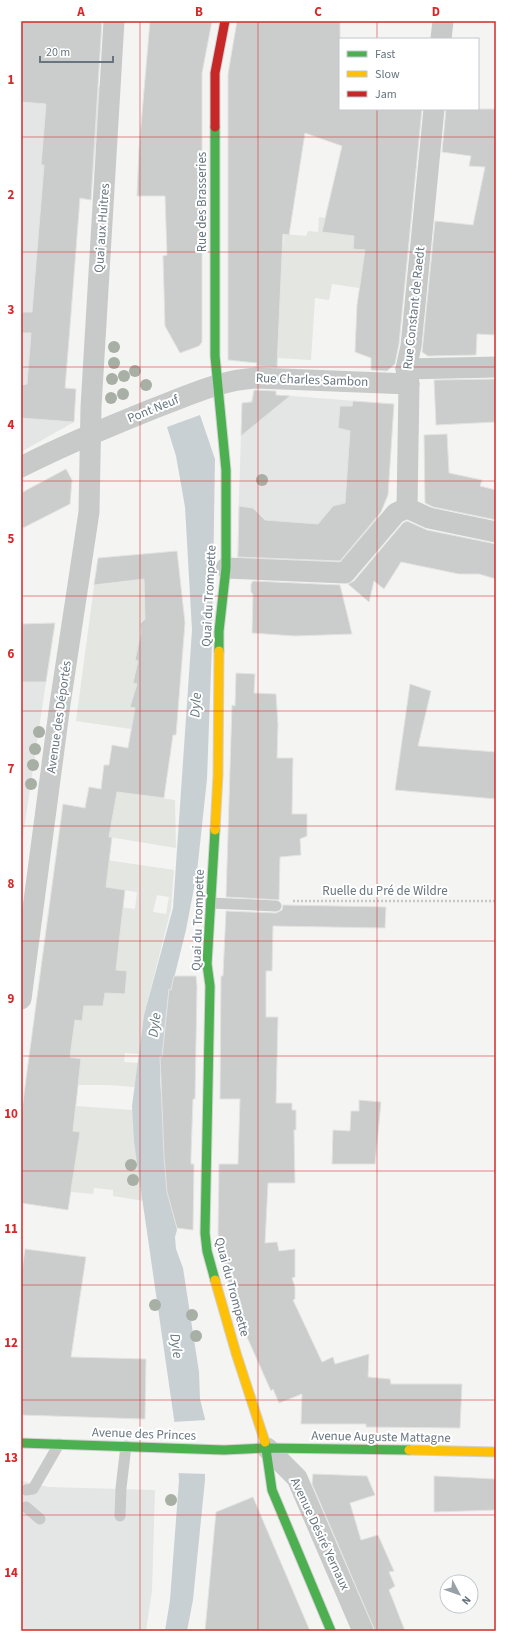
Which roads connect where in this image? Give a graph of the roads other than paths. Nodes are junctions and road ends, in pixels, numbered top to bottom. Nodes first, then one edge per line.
1 (114, 21) edge
2 (225, 21) edge
3 (443, 21) edge
4 (441, 38) edge
5 (434, 110) edge
6 (496, 367) edge
7 (408, 377) junction
8 (216, 384) junction
9 (90, 435) junction
10 (21, 468) edge
11 (407, 508) junction
12 (496, 532) edge
13 (226, 568) junction
14 (210, 904) junction
15 (276, 906) road end
16 (21, 999) edge
17 (21, 1443) edge
18 (58, 1444) junction
19 (126, 1446) junction
20 (266, 1448) junction
21 (496, 1452) edge
22 (26, 1490) dead end
23 (26, 1507) dead end
24 (120, 1516) dead end
25 (40, 1519) dead end
26 (331, 1631) edge
27 (364, 1631) edge

1 - 9 street, Quai aux Huitres
2 - 8 street, Rue des Brasseries
3 - 4 street
5 - 7 street, Rue Constant de Raedt
6 - 7 street, Rue Charles Sambon
7 - 8 street, Rue Charles Sambon
7 - 11 street, Rue Constant de Raedt
8 - 9 street, Pont Neuf
8 - 13 street, Quai du Trompette
9 - 10 street, Pont Neuf
9 - 16 street, Avenue des Déportés
11 - 12 street
11 - 13 street
13 - 14 street, Quai du Trompette
14 - 15 lane
14 - 20 street, Quai du Trompette
17 - 18 street, Avenue des Princes
18 - 19 street, Avenue des Princes
18 - 22 lane
19 - 20 street, Avenue des Princes
19 - 24 lane
20 - 21 street, Avenue Auguste Mattagne
20 - 26 street, Avenue Désiré Yernaux
20 - 27 street, Avenue Désiré Yernaux
23 - 25 lane

